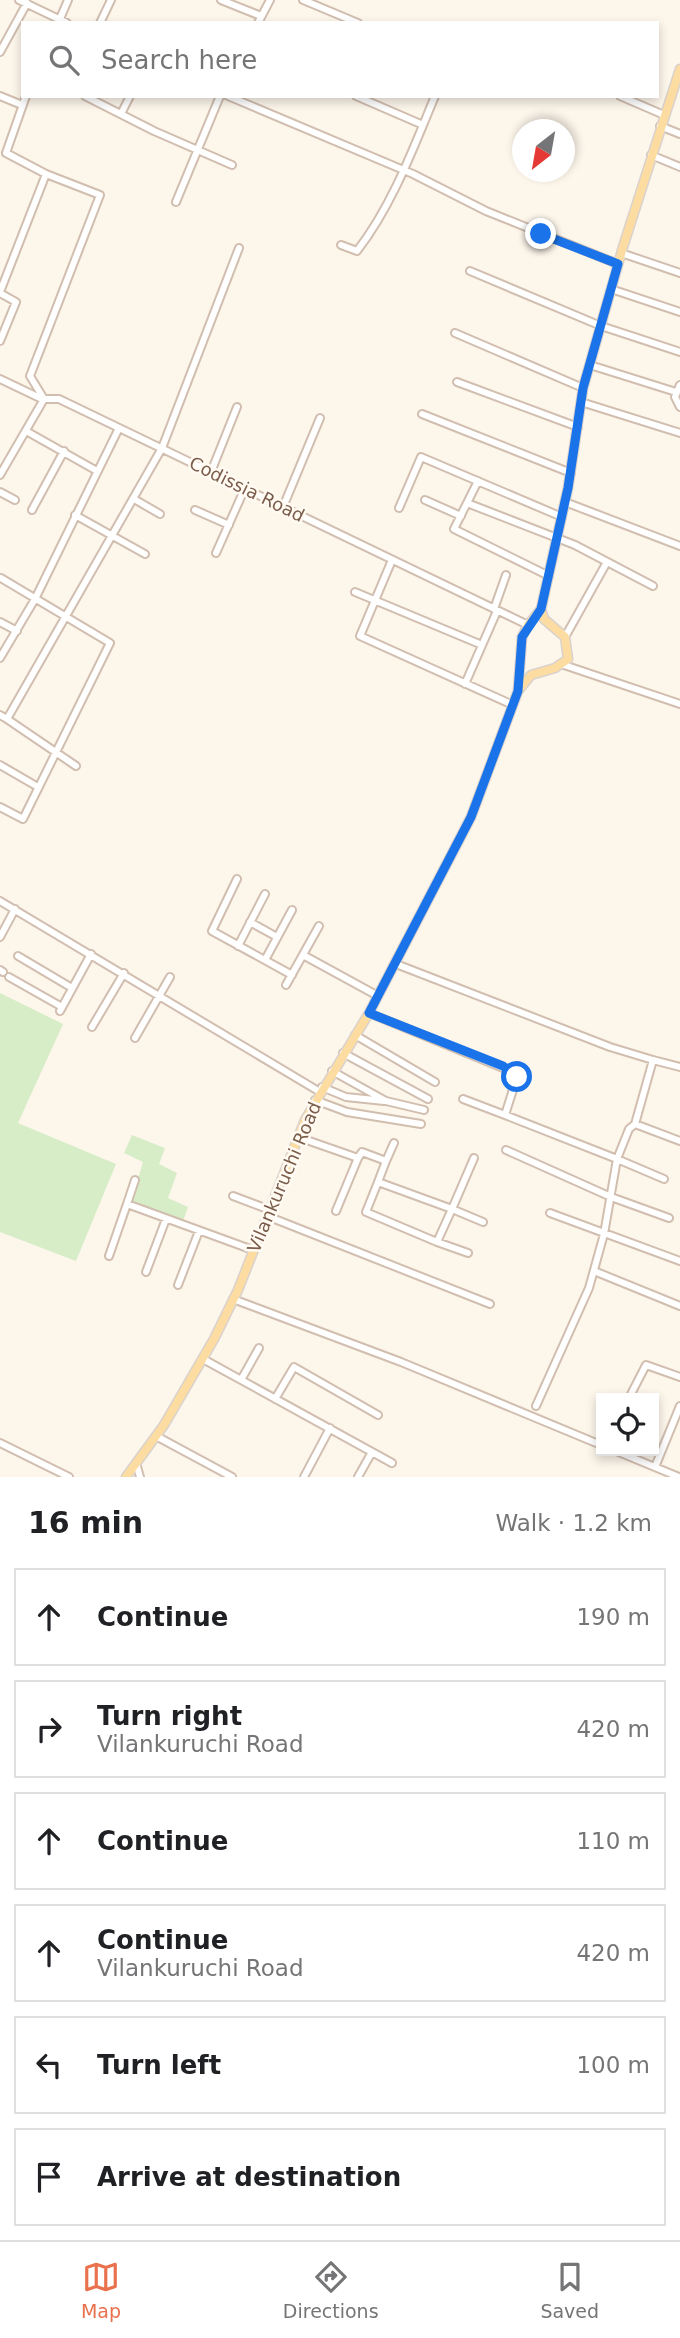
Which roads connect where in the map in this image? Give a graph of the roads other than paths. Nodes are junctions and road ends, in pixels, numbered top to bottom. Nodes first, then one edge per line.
1 (19, 0) edge
2 (68, 0) edge
3 (111, 0) edge
4 (221, 0) edge
5 (270, 0) edge
6 (303, 0) edge
7 (27, 4) junction
8 (260, 20) edge
9 (59, 21) edge
10 (101, 21) edge
11 (353, 21) edge
12 (2, 41) edge
13 (0, 52) edge
14 (680, 69) edge
15 (671, 95) junction
16 (0, 96) edge
17 (25, 98) edge
18 (89, 98) edge
19 (129, 98) edge
20 (219, 98) edge
21 (233, 98) edge
22 (361, 98) edge
23 (434, 98) edge
24 (625, 98) edge
25 (680, 99) edge
26 (22, 105) junction
27 (121, 114) junction
28 (664, 115) junction
29 (423, 125) junction
30 (660, 126) junction
31 (680, 134) edge
32 (198, 150) junction
33 (651, 155) junction
34 (232, 165) dead end
35 (680, 167) edge
36 (404, 170) junction
37 (46, 174) junction
38 (176, 202) dead end
39 (341, 245) dead end
40 (239, 248) dead end
41 (621, 253) junction
42 (618, 264) junction
43 (470, 271) dead end
44 (680, 273) edge
45 (611, 289) junction
46 (0, 293) edge
47 (680, 312) edge
48 (601, 326) junction
49 (455, 333) dead end
50 (0, 341) edge
51 (680, 352) edge
52 (590, 365) junction
53 (0, 379) edge
54 (457, 382) dead end
55 (680, 385) edge
56 (583, 388) junction
57 (676, 392) junction
58 (44, 400) junction
59 (582, 402) junction
60 (237, 407) dead end
61 (680, 407) edge
62 (422, 414) dead end
63 (320, 418) dead end
64 (578, 427) junction
65 (119, 428) junction
66 (26, 431) junction
67 (680, 433) edge
68 (162, 448) junction
69 (64, 451) junction
70 (97, 471) junction
71 (211, 472) junction
72 (570, 474) junction
73 (0, 475) edge
74 (478, 481) junction
75 (245, 488) junction
76 (0, 492) edge
77 (134, 499) junction
78 (15, 500) dead end
79 (425, 500) dead end
80 (565, 502) junction
81 (467, 503) junction
82 (284, 507) junction
83 (399, 508) dead end
84 (32, 509) dead end
85 (195, 510) dead end
86 (160, 514) dead end
87 (75, 515) junction
88 (461, 516) junction
89 (562, 517) junction
90 (229, 525) junction
91 (114, 535) junction
92 (556, 537) junction
93 (680, 547) edge
94 (216, 553) dead end
95 (145, 554) dead end
96 (392, 560) junction
97 (607, 562) junction
98 (506, 575) dead end
99 (549, 576) junction
100 (1, 578) edge
101 (653, 586) dead end
102 (355, 592) dead end
103 (376, 598) junction
104 (35, 599) junction
105 (541, 609) junction
106 (496, 610) junction
107 (68, 618) junction
108 (0, 622) edge
109 (528, 625) junction
110 (17, 631) junction
111 (565, 637) junction
112 (482, 645) junction
113 (0, 659) edge
114 (564, 665) junction
115 (465, 684) junction
116 (518, 691) junction
117 (680, 704) edge
118 (513, 705) junction
119 (3, 717) edge
120 (57, 753) junction
121 (0, 765) edge
122 (76, 766) dead end
123 (38, 787) junction
124 (0, 807) edge
125 (237, 879) dead end
126 (265, 894) dead end
127 (0, 901) edge
128 (15, 909) junction
129 (292, 910) dead end
130 (250, 922) junction
131 (319, 926) dead end
132 (0, 937) edge
133 (278, 937) junction
134 (238, 946) junction
135 (91, 954) junction
136 (303, 955) junction
137 (18, 956) dead end
138 (265, 960) junction
139 (396, 964) junction
140 (4, 973) edge
141 (124, 973) junction
142 (292, 975) junction
143 (170, 977) dead end
144 (286, 985) dead end
145 (72, 988) junction
146 (160, 995) junction
147 (378, 996) junction
148 (369, 1013) junction
149 (92, 1027) dead end
150 (355, 1035) junction
151 (135, 1038) dead end
152 (343, 1053) junction
153 (653, 1060) junction
154 (680, 1067) edge
155 (332, 1071) junction
156 (435, 1082) dead end
157 (319, 1093) junction
158 (428, 1099) dead end
159 (463, 1099) dead end
160 (386, 1101) junction
161 (424, 1110) dead end
162 (505, 1115) junction
163 (421, 1124) dead end
164 (635, 1124) junction
165 (298, 1137) junction
166 (680, 1141) edge
167 (394, 1143) dead end
168 (506, 1150) dead end
169 (358, 1158) junction
170 (474, 1158) dead end
171 (617, 1159) junction
172 (386, 1161) junction
173 (664, 1179) dead end
174 (135, 1181) dead end
175 (379, 1182) junction
176 (233, 1196) dead end
177 (611, 1197) junction
178 (127, 1204) junction
179 (452, 1209) junction
180 (336, 1211) dead end
181 (268, 1213) junction
182 (550, 1213) dead end
183 (669, 1218) dead end
184 (166, 1219) junction
185 (483, 1222) dead end
186 (199, 1231) junction
187 (604, 1234) junction
188 (437, 1242) junction
189 (253, 1250) junction
190 (468, 1253) dead end
191 (109, 1256) dead end
192 (680, 1261) edge
193 (593, 1271) junction
194 (146, 1272) dead end
195 (178, 1285) dead end
196 (233, 1299) junction
197 (490, 1304) dead end
198 (680, 1306) edge
199 (259, 1348) dead end
200 (203, 1359) junction
201 (680, 1377) edge
202 (241, 1380) junction
203 (632, 1393) edge
204 (275, 1398) junction
205 (536, 1406) dead end
206 (680, 1406) edge
207 (378, 1415) dead end
208 (330, 1429) junction
209 (156, 1436) junction
210 (596, 1442) edge
211 (0, 1443) edge
212 (372, 1452) junction
213 (628, 1456) edge
214 (136, 1463) junction
215 (392, 1463) dead end
216 (655, 1467) junction
217 (69, 1477) edge
218 (126, 1477) edge
219 (140, 1477) edge
220 (232, 1477) edge
221 (304, 1477) edge
222 (358, 1477) edge
223 (679, 1477) edge

1 - 7 street
2 - 9 street
3 - 10 street
4 - 8 street
5 - 8 street
6 - 11 street
7 - 9 street
7 - 12 street
12 - 13 street
14 - 15 main road
15 - 25 street
15 - 28 main road
16 - 26 street
17 - 26 street
18 - 27 street
19 - 27 street
20 - 32 street
21 - 36 street
22 - 29 street
23 - 29 street
24 - 28 street
26 - 37 street
27 - 32 street
28 - 30 main road
29 - 36 street
30 - 31 street
30 - 33 main road
32 - 34 street
32 - 38 street
33 - 35 street
33 - 41 main road
36 - 39 street
36 - 42 street
37 - 46 street
37 - 58 street
40 - 68 street
41 - 42 main road
41 - 44 street
42 - 45 main road
43 - 48 street
45 - 47 street
45 - 48 main road
46 - 50 street
48 - 51 street
48 - 52 main road
49 - 56 street
52 - 56 main road
52 - 57 street
53 - 58 street, Codissia Road
54 - 64 street
55 - 57 street
56 - 59 main road
57 - 61 street
58 - 65 street, Codissia Road
58 - 66 street
59 - 64 main road
59 - 67 street
60 - 71 street
62 - 72 street
63 - 82 street
64 - 72 main road
65 - 68 street, Codissia Road
65 - 70 street
66 - 69 street
66 - 73 street
68 - 71 street, Codissia Road
68 - 77 street
69 - 70 street
69 - 84 street
70 - 87 street
71 - 75 street, Codissia Road
72 - 80 main road
74 - 81 street
74 - 83 street
74 - 89 street
75 - 82 street, Codissia Road
75 - 90 street
76 - 78 street
77 - 86 street
77 - 91 street
79 - 88 street
80 - 89 main road
80 - 93 street
81 - 88 street
81 - 92 street
82 - 96 street, Codissia Road
85 - 90 street
87 - 91 street
87 - 104 street
88 - 99 street
89 - 92 main road
90 - 94 street
91 - 95 street
91 - 107 street
92 - 97 street
92 - 99 main road
96 - 103 street
96 - 106 street, Codissia Road
97 - 101 street
97 - 111 street
98 - 106 street
99 - 105 main road
100 - 104 street
102 - 103 street
103 - 112 street
103 - 115 street
104 - 107 street
104 - 110 street
105 - 109 main road
105 - 111 main road
106 - 109 street, Codissia Road
106 - 112 street
107 - 119 street
107 - 120 street
108 - 110 street
109 - 116 main road
110 - 113 street
111 - 114 main road
112 - 115 street
114 - 116 main road
114 - 117 street
115 - 118 street
116 - 118 main road, Vilankuruchi Road
118 - 139 main road, Vilankuruchi Road
119 - 120 street
120 - 122 street
120 - 123 street
121 - 123 street
123 - 124 street
125 - 134 street
126 - 130 street
127 - 128 street
128 - 132 street
128 - 135 street
129 - 133 street
130 - 133 street
130 - 134 street
131 - 136 street
133 - 138 street
134 - 138 street
135 - 141 street
135 - 145 street
136 - 142 street
136 - 147 street
137 - 145 street
138 - 142 street
139 - 147 main road, Vilankuruchi Road
139 - 153 street
140 - 145 street
141 - 146 street
141 - 149 street
142 - 144 street
143 - 146 street
146 - 151 street
146 - 157 street
147 - 148 main road, Vilankuruchi Road
148 - 150 main road, Vilankuruchi Road
148 - 162 street
150 - 152 main road, Vilankuruchi Road
150 - 156 street
152 - 155 main road, Vilankuruchi Road
152 - 158 street
153 - 154 street
153 - 164 street
155 - 157 main road, Vilankuruchi Road
155 - 160 street
157 - 160 street
157 - 163 street
157 - 165 main road, Vilankuruchi Road
159 - 162 street
160 - 161 street
162 - 171 street
164 - 166 street
164 - 171 street
165 - 169 street
165 - 181 main road, Vilankuruchi Road
167 - 172 street
168 - 177 street
169 - 172 street
169 - 180 street
170 - 179 street
171 - 173 street
171 - 177 street
172 - 175 street
174 - 178 street
175 - 179 street
175 - 188 street
176 - 181 street
177 - 183 street
177 - 187 street
178 - 184 street
178 - 191 street
179 - 185 street
179 - 188 street
181 - 189 main road, Vilankuruchi Road
181 - 197 street
182 - 187 street
184 - 186 street
184 - 194 street
186 - 189 street
186 - 195 street
187 - 192 street
187 - 193 street
188 - 190 street
189 - 196 main road, Vilankuruchi Road
193 - 198 street
193 - 205 street
196 - 200 main road, Vilankuruchi Road
196 - 210 street
199 - 202 street
200 - 202 street
200 - 209 main road, Vilankuruchi Road
201 - 203 street
202 - 204 street
204 - 207 street
204 - 208 street
206 - 216 street
208 - 212 street
208 - 221 street
209 - 214 main road, Vilankuruchi Road
209 - 220 street
211 - 217 street
212 - 215 street
212 - 222 street
213 - 216 street
214 - 218 main road, Vilankuruchi Road
214 - 219 street
216 - 223 street

